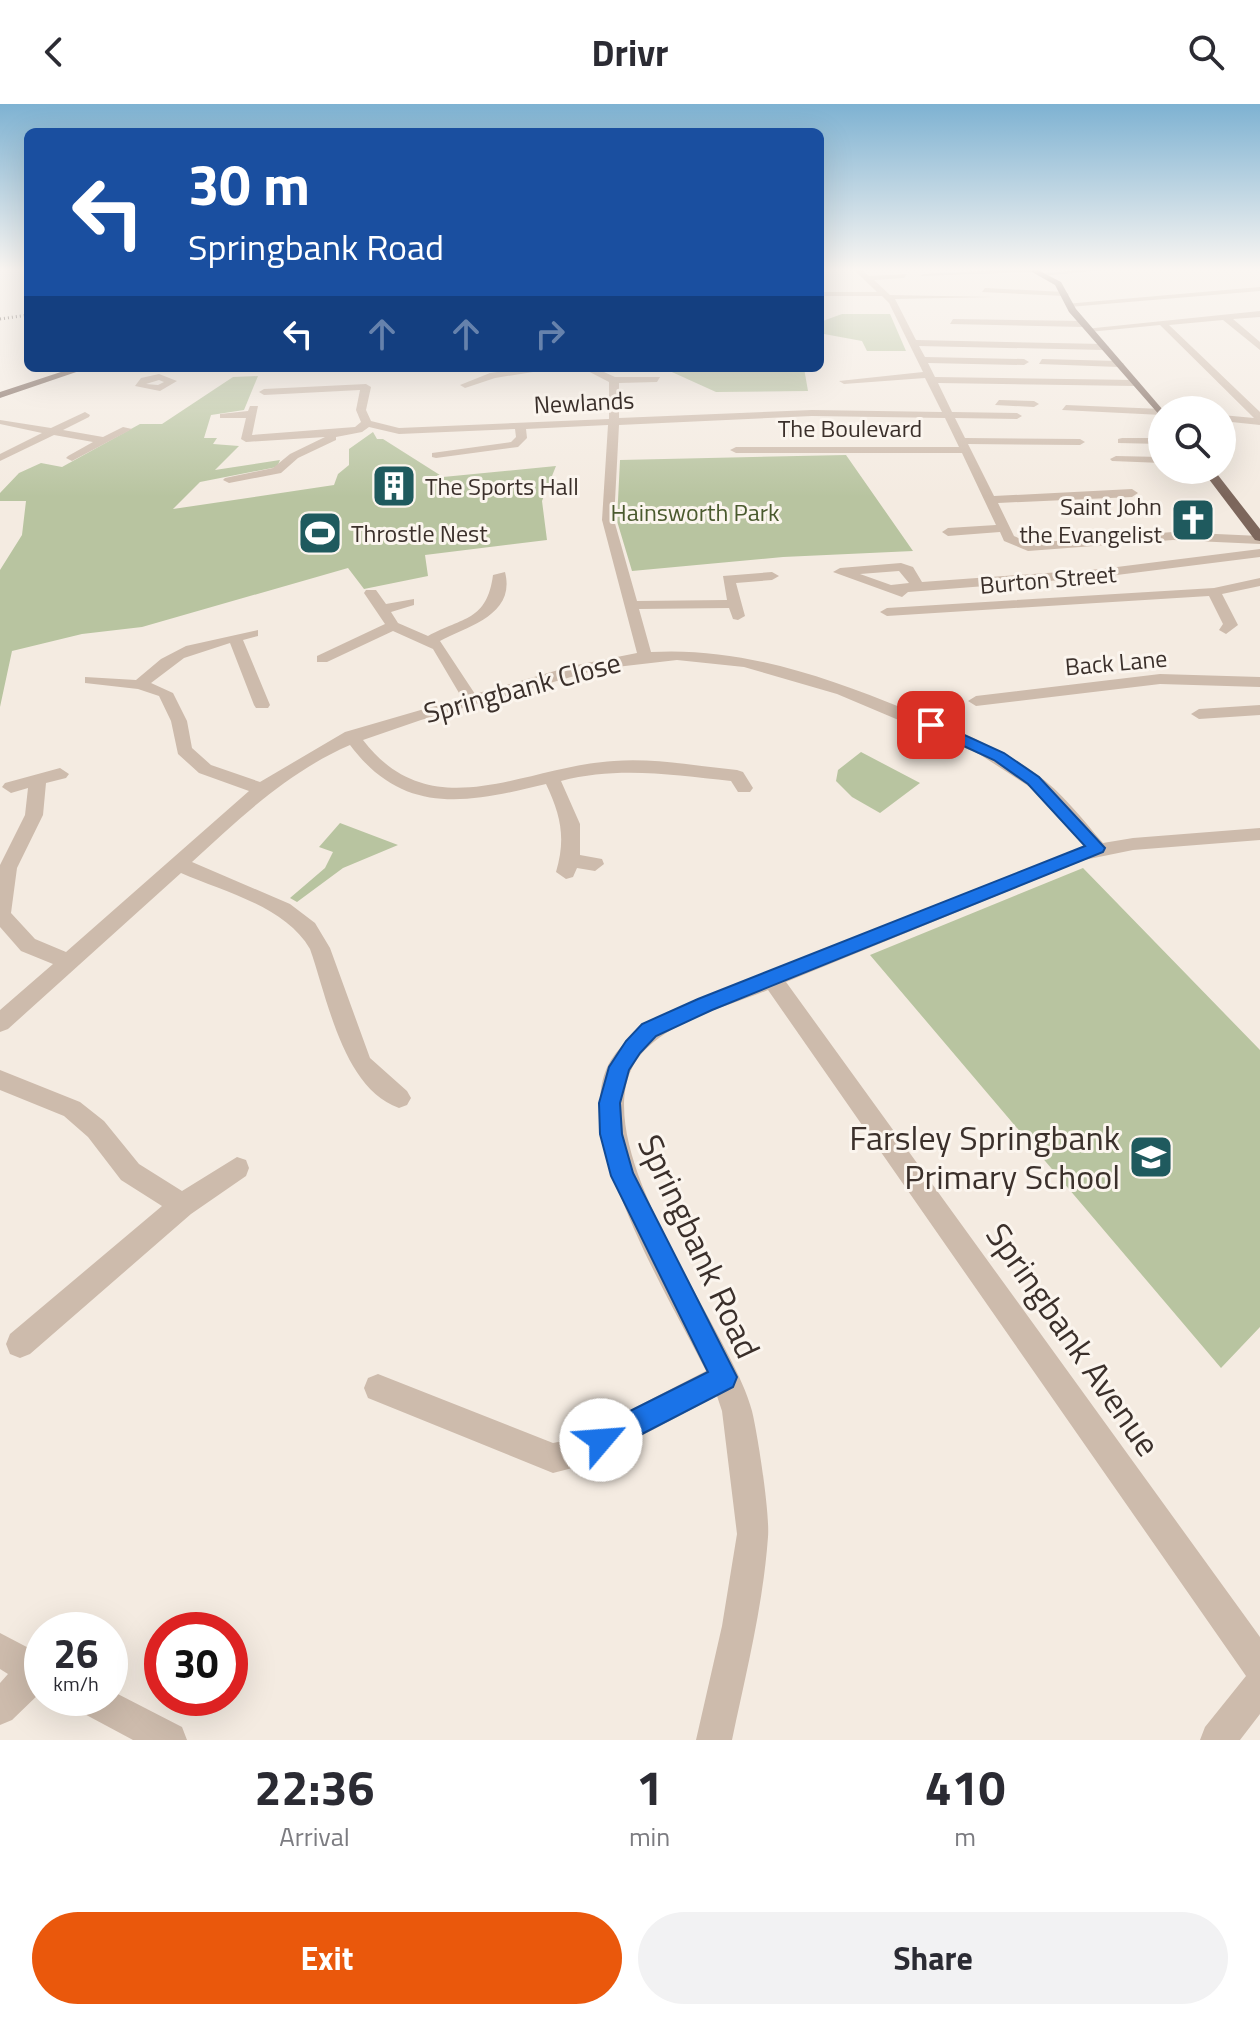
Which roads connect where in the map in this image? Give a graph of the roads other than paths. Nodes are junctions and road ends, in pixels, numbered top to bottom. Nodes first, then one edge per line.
1 (912, 344) edge
2 (964, 344) edge
3 (982, 344) edge
4 (1102, 344) edge
5 (1183, 344) edge
6 (1104, 347) junction
7 (916, 352) junction
8 (1115, 360) junction
9 (1042, 362) dead end
10 (71, 372) edge
11 (146, 372) edge
12 (543, 372) edge
13 (596, 372) edge
14 (154, 378) dead end
15 (928, 378) junction
16 (657, 379) dead end
17 (613, 380) junction
18 (844, 381) dead end
19 (1135, 383) junction
20 (465, 385) dead end
21 (264, 392) dead end
22 (0, 395) edge
23 (1148, 398) edge
24 (1034, 404) dead end
25 (942, 408) junction
26 (1066, 408) dead end
27 (1148, 412) edge
28 (2, 413) edge
29 (85, 415) dead end
30 (224, 416) dead end
31 (1017, 416) dead end
32 (1236, 419) edge
33 (1259, 420) edge
34 (613, 421) junction
35 (367, 423) junction
36 (520, 425) junction
37 (954, 428) junction
38 (127, 429) dead end
39 (1069, 429) dead end
40 (51, 432) junction
41 (343, 433) junction
42 (104, 441) junction
43 (1080, 442) dead end
44 (1148, 443) edge
45 (0, 445) edge
46 (962, 445) junction
47 (1125, 446) junction
48 (19, 449) junction
49 (736, 450) dead end
50 (436, 455) dead end
51 (1148, 455) edge
52 (0, 458) edge
53 (72, 458) dead end
54 (1116, 459) dead end
55 (1141, 471) dead end
56 (229, 480) dead end
57 (1219, 484) edge
58 (1132, 493) dead end
59 (989, 500) junction
60 (1002, 528) junction
61 (948, 532) dead end
62 (1260, 538) edge
63 (1260, 553) edge
64 (772, 576) dead end
65 (1260, 582) edge
66 (481, 584) dead end
67 (918, 587) junction
68 (890, 589) junction
69 (1214, 592) junction
70 (371, 593) dead end
71 (409, 602) dead end
72 (630, 605) junction
73 (947, 609) junction
74 (382, 610) junction
75 (887, 612) dead end
76 (393, 626) junction
77 (1226, 630) dead end
78 (253, 633) dead end
79 (235, 637) junction
80 (430, 641) junction
81 (645, 657) junction
82 (322, 659) dead end
83 (90, 680) dead end
84 (1260, 682) edge
85 (140, 685) junction
86 (471, 700) junction
87 (976, 701) dead end
88 (262, 705) dead end
89 (1260, 710) edge
90 (1199, 714) dead end
91 (351, 736) junction
92 (60, 774) dead end
93 (742, 777) dead end
94 (551, 778) junction
95 (38, 780) junction
96 (11, 787) dead end
97 (262, 789) junction
98 (1260, 834) edge
99 (1097, 848) junction
100 (595, 864) dead end
101 (181, 865) junction
102 (70, 962) junction
103 (771, 978) junction
104 (0, 1023) edge
105 (0, 1080) edge
106 (399, 1098) dead end
107 (237, 1168) dead end
108 (182, 1205) junction
109 (20, 1344) dead end
110 (724, 1377) junction
111 (378, 1388) dead end
112 (0, 1650) edge
113 (24, 1664) edge
114 (1260, 1666) edge
115 (24, 1685) edge
116 (1260, 1686) edge
117 (0, 1708) edge
118 (123, 1716) edge
119 (169, 1740) edge
120 (714, 1740) edge
121 (1218, 1740) edge

1 - 7 street
2 - 7 street
3 - 6 street
4 - 6 main road
5 - 33 street
6 - 8 main road
7 - 8 street
7 - 15 street
8 - 9 street
8 - 19 main road
10 - 22 main road
11 - 14 street
12 - 20 street
13 - 17 street
15 - 18 street
15 - 19 street
15 - 25 street
16 - 17 street
17 - 34 street
19 - 23 main road
21 - 35 street
24 - 25 street
25 - 31 street
25 - 34 street, Newlands
25 - 37 street
26 - 27 street
28 - 40 street
29 - 40 street
30 - 41 street
32 - 33 street
34 - 36 street, Newlands
34 - 72 street
35 - 36 street, Newlands
35 - 41 street
36 - 50 street
37 - 39 street
37 - 46 street
38 - 42 street
40 - 42 street
40 - 48 street
41 - 56 street
42 - 53 street
43 - 46 street, The Boulevard
44 - 47 street
45 - 48 street
46 - 49 street, The Boulevard
46 - 59 street
47 - 51 street
47 - 54 street
47 - 55 street
48 - 52 street
57 - 62 main road
58 - 59 street
59 - 60 street
60 - 61 street
60 - 62 street
63 - 67 street
64 - 72 street
65 - 69 street, Burton Street
66 - 80 street
67 - 68 street
67 - 68 street
68 - 73 street
69 - 73 street, Burton Street
69 - 77 street
70 - 74 street
71 - 74 street
72 - 81 street
73 - 75 street, Burton Street
74 - 76 street
76 - 80 street
76 - 82 street
78 - 79 street
79 - 85 street
79 - 88 street
80 - 86 street
81 - 86 street, Springbank Close
81 - 99 street, Springbank Close
83 - 85 street
84 - 87 street, Back Lane
85 - 97 street
86 - 91 street, Springbank Close
89 - 90 street
91 - 94 street
91 - 97 street, Springbank Close
92 - 95 street
93 - 94 street
94 - 100 street
95 - 96 street
95 - 102 street
97 - 101 street, Springbank Close
98 - 99 street, Springbank Road
99 - 103 street, Springbank Road
101 - 102 street, Springbank Close
101 - 106 street
102 - 104 street, Springbank Close
103 - 110 street, Springbank Road
103 - 114 street, Springbank Avenue
105 - 108 street
107 - 108 street
108 - 109 street
110 - 111 street
110 - 120 street, Springbank Road
112 - 113 street
115 - 117 street
116 - 121 street
118 - 119 street

